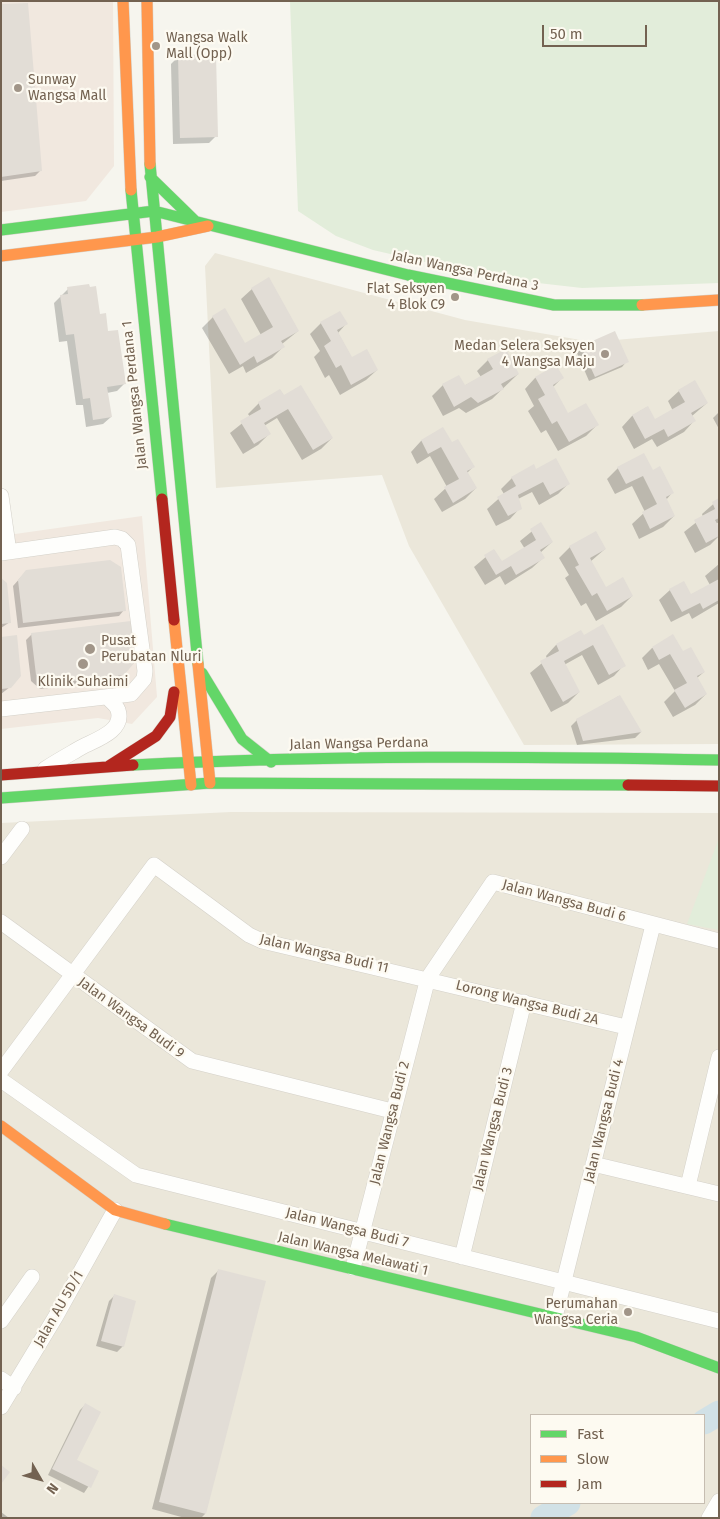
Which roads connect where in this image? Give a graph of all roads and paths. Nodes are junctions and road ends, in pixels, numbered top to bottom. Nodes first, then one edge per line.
1 (123, 1) edge
2 (147, 1) edge
3 (130, 173) junction
4 (150, 177) junction
5 (154, 211) junction
6 (133, 214) junction
7 (80, 220) junction
8 (196, 221) junction
9 (210, 226) junction
10 (1, 230) edge
11 (157, 237) junction
12 (136, 240) junction
13 (76, 246) junction
14 (114, 253) dead end
15 (1, 256) edge
16 (125, 260) dead end
17 (139, 280) junction
18 (719, 300) edge
19 (1, 496) edge
20 (5, 552) edge
21 (198, 666) junction
22 (177, 668) junction
23 (108, 698) junction
24 (1, 709) edge
25 (719, 760) edge
26 (208, 761) junction
27 (271, 762) junction
28 (188, 763) junction
29 (109, 766) junction
30 (37, 773) junction
31 (1, 775) edge
32 (210, 783) junction
33 (190, 785) junction
34 (719, 786) edge
35 (1, 798) edge
36 (22, 829) dead end
37 (1, 857) edge
38 (1, 922) edge
39 (653, 925) junction
40 (719, 941) edge
41 (72, 975) junction
42 (428, 978) junction
43 (524, 1002) junction
44 (626, 1027) junction
45 (719, 1057) edge
46 (1, 1071) edge
47 (1, 1080) edge
48 (392, 1111) junction
49 (1, 1126) edge
50 (593, 1164) junction
51 (688, 1186) junction
52 (719, 1194) edge
53 (115, 1210) junction
54 (362, 1232) junction
55 (462, 1257) junction
56 (353, 1268) junction
57 (32, 1277) dead end
58 (564, 1283) junction
59 (555, 1318) junction
60 (1, 1321) edge
61 (719, 1321) edge
62 (719, 1368) edge
63 (1, 1379) edge
64 (14, 1388) junction
65 (1, 1407) edge
66 (719, 1501) edge
67 (709, 1518) edge

1 - 3 street, Jalan Wangsa Perdana 1
2 - 4 street
3 - 6 street, Jalan Wangsa Perdana 1
3 - 7 street
4 - 5 street
4 - 8 street
5 - 6 street
5 - 8 street, Jalan Wangsa Perdana 3
5 - 11 street
6 - 7 street
6 - 12 street, Jalan Wangsa Perdana 1
7 - 10 street
8 - 9 street, Jalan Wangsa Perdana 3
9 - 11 street, Jalan Wangsa Perdana 3
9 - 18 street, Jalan Wangsa Perdana 3
11 - 12 street, Jalan Wangsa Perdana 3
11 - 21 street
12 - 13 street, Jalan Wangsa Perdana 3
12 - 17 street, Jalan Wangsa Perdana 1
13 - 14 street
13 - 15 street, Jalan Wangsa Perdana 3
16 - 17 street
17 - 22 street, Jalan Wangsa Perdana 1
19 - 20 street
20 - 23 street
21 - 26 street
21 - 27 street
22 - 28 street, Jalan Wangsa Perdana 1
22 - 29 street
23 - 24 street
23 - 30 street
25 - 27 street, Jalan Wangsa Perdana
26 - 27 street, Jalan Wangsa Perdana
26 - 28 street, Jalan Wangsa Perdana
26 - 32 street
28 - 29 street, Jalan Wangsa Perdana
28 - 33 street, Jalan Wangsa Perdana 1
29 - 30 street, Jalan Wangsa Perdana
30 - 31 street, Jalan Wangsa Perdana
32 - 33 street
32 - 34 street
33 - 35 street
36 - 37 street
38 - 41 street, Jalan Wangsa Budi 9
39 - 40 street, Jalan Wangsa Budi 6
39 - 42 street, Jalan Wangsa Budi 6
39 - 44 street, Jalan Wangsa Budi 4
41 - 42 street, Jalan Wangsa Budi 11
41 - 46 street
41 - 48 street, Jalan Wangsa Budi 9
42 - 43 street, Lorong Wangsa Budi 2A
42 - 48 street, Jalan Wangsa Budi 2
43 - 44 street, Lorong Wangsa Budi 2A
43 - 55 street, Jalan Wangsa Budi 3
44 - 50 street, Jalan Wangsa Budi 4
45 - 51 street
47 - 54 street, Jalan Wangsa Budi 7
48 - 54 street, Jalan Wangsa Budi 2
49 - 53 street, Jalan Wangsa Melawati 1
50 - 51 street
50 - 58 street, Jalan Wangsa Budi 4
51 - 52 street
53 - 56 street, Jalan Wangsa Melawati 1
53 - 64 street, Jalan AU 5D/1
54 - 55 street, Jalan Wangsa Budi 7
54 - 56 street, Jalan Wangsa Budi 2
55 - 58 street, Jalan Wangsa Budi 7
56 - 59 street, Jalan Wangsa Melawati 1
57 - 60 street
58 - 59 street, Jalan Wangsa Budi 4
58 - 61 street, Jalan Wangsa Budi 7
59 - 62 street, Jalan Wangsa Melawati 1
63 - 64 street
64 - 65 street, Jalan AU 5D/1
66 - 67 street

